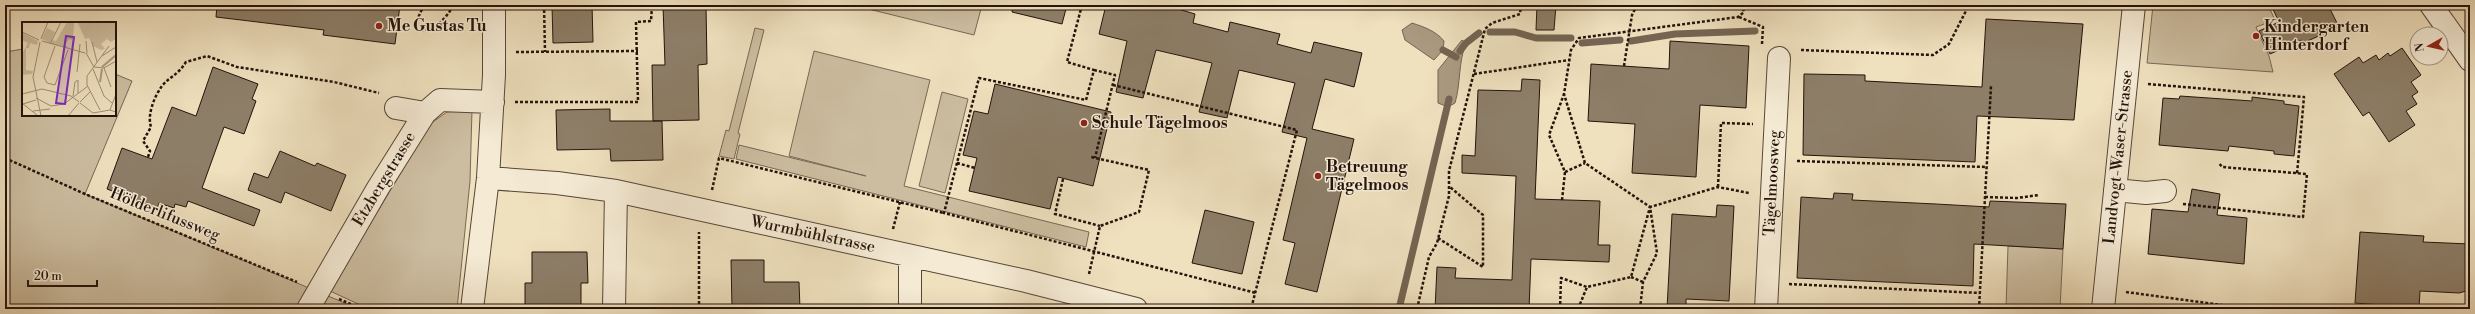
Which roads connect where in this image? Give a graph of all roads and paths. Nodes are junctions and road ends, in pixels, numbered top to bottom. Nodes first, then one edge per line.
1 (424, 5) edge
2 (454, 5) edge
3 (494, 5) edge
4 (544, 5) edge
5 (652, 5) edge
6 (1082, 5) edge
7 (1521, 5) edge
8 (1637, 5) edge
9 (1742, 5) edge
10 (1969, 5) edge
11 (2134, 5) edge
12 (2431, 5) edge
13 (1738, 17) junction
14 (1628, 31) junction
15 (638, 51) junction
16 (513, 52) dead end
17 (545, 52) junction
18 (1779, 58) junction
19 (1569, 60) junction
20 (2470, 60) edge
21 (1624, 66) dead end
22 (1094, 70) junction
23 (1474, 74) junction
24 (2141, 84) dead end
25 (1113, 85) junction
26 (1990, 86) dead end
27 (1564, 94) junction
28 (388, 101) joint
29 (493, 102) junction
30 (514, 102) dead end
31 (425, 113) junction
32 (1775, 124) junction
33 (148, 157) dead end
34 (1091, 157) dead end
35 (5, 158) edge
36 (1095, 158) junction
37 (1773, 160) junction
38 (957, 163) junction
39 (1585, 163) junction
40 (2218, 163) dead end
41 (1986, 167) junction
42 (975, 168) dead end
43 (1565, 172) junction
44 (2297, 174) junction
45 (488, 178) junction
46 (1063, 179) dead end
47 (1450, 187) junction
48 (1718, 187) junction
49 (2115, 190) junction
50 (616, 191) junction
51 (712, 191) dead end
52 (2039, 195) dead end
53 (1772, 196) junction
54 (1985, 197) junction
55 (2170, 197) joint
56 (1562, 200) dead end
57 (900, 202) junction
58 (1650, 206) junction
59 (944, 213) junction
60 (1100, 226) junction
61 (699, 228) dead end
62 (892, 236) dead end
63 (1438, 238) junction
64 (1095, 251) junction
65 (910, 256) junction
66 (1631, 277) junction
67 (1088, 278) dead end
68 (1643, 282) junction
69 (1767, 283) junction
70 (1587, 287) junction
71 (318, 290) junction
72 (2121, 291) dead end
73 (1256, 293) junction
74 (1980, 294) junction
75 (308, 309) edge
76 (472, 309) edge
77 (614, 309) edge
78 (699, 309) edge
79 (910, 309) edge
80 (1136, 309) edge
81 (1252, 309) edge
82 (1417, 309) edge
83 (1560, 309) edge
84 (1578, 309) edge
85 (1640, 309) edge
86 (1766, 309) edge
87 (1979, 309) edge
88 (2103, 309) edge
89 (2250, 309) edge

1 - 2 path
3 - 29 street
4 - 17 path
5 - 15 path
6 - 22 path
7 - 23 path
8 - 14 path
9 - 13 path
10 - 18 path
11 - 49 street, Landvogt-Waser-Strasse
12 - 20 street
13 - 14 path
13 - 18 path
14 - 19 path
14 - 21 path
15 - 17 path
15 - 30 path
16 - 17 path
18 - 32 street, Tägelmoosweg
19 - 23 path
19 - 27 path
22 - 25 path
22 - 38 path
23 - 47 path
24 - 44 path
25 - 36 path
25 - 73 path
26 - 41 path
27 - 39 path
27 - 43 path
28 - 31 street
28 - 33 path
29 - 31 street, Etzbergstrasse
29 - 45 street
31 - 71 street, Etzbergstrasse
32 - 37 street, Tägelmoosweg
32 - 48 path
34 - 36 path
35 - 71 path, Hölderlifussweg
36 - 60 path
37 - 41 path
37 - 53 street, Tägelmoosweg
38 - 42 path
38 - 59 path
39 - 43 path
39 - 58 path
40 - 44 path
41 - 54 path
43 - 56 path
44 - 55 path
45 - 50 street, Wurmbühlstrasse
45 - 76 street
46 - 60 path
47 - 63 path
47 - 63 path
48 - 53 path
48 - 58 path
49 - 55 street
49 - 88 street, Landvogt-Waser-Strasse
50 - 65 street, Wurmbühlstrasse
50 - 77 street
51 - 57 path
52 - 54 path
53 - 69 street, Tägelmoosweg
54 - 74 path
57 - 59 path
57 - 62 path
58 - 66 path
58 - 68 path
59 - 64 path
60 - 64 path
61 - 78 path
63 - 82 path
64 - 67 path
64 - 73 path
65 - 79 street
65 - 80 street, Wurmbühlstrasse
66 - 68 path
66 - 70 path
68 - 85 path
69 - 74 path
69 - 86 street, Tägelmoosweg
70 - 83 path
70 - 84 path
71 - 75 street, Etzbergstrasse
72 - 89 path
73 - 81 path
74 - 87 path

